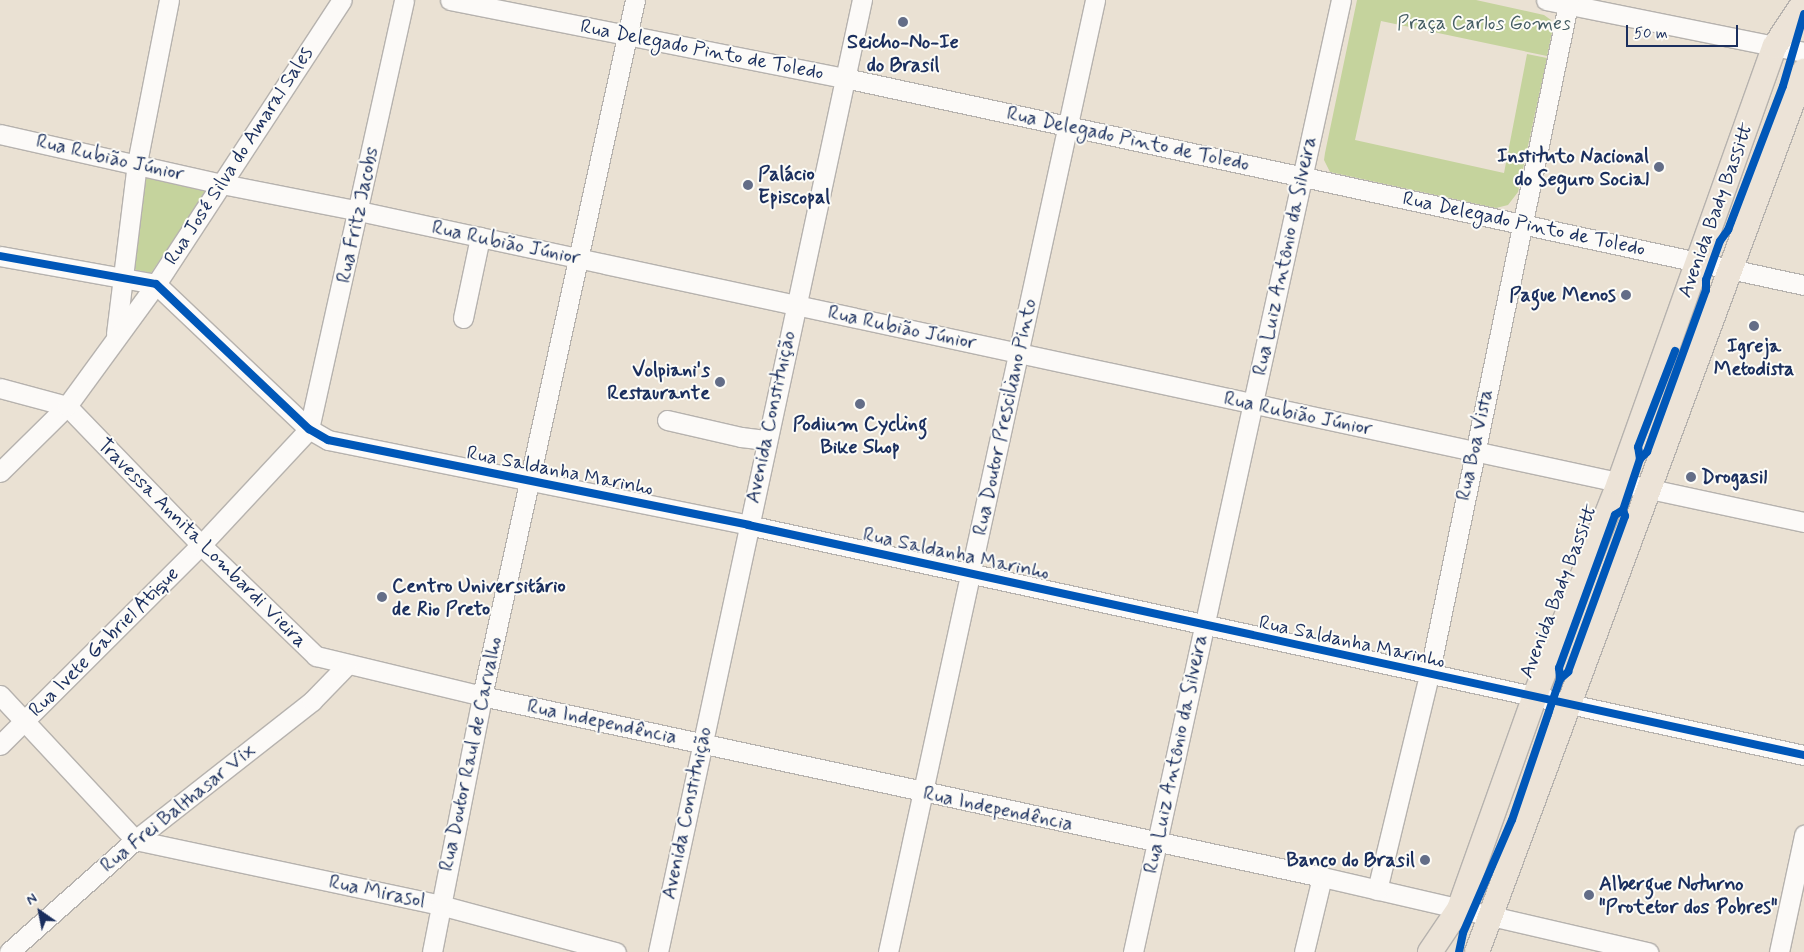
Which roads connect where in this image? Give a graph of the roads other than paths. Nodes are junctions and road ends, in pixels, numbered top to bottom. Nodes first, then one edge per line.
1 (169, 0) edge
2 (342, 0) edge
3 (404, 0) edge
4 (450, 0) edge
5 (635, 0) edge
6 (862, 0) edge
7 (1095, 0) edge
8 (1340, 0) edge
9 (1546, 0) edge
10 (1804, 2) edge
11 (1568, 3) edge
12 (628, 36) junction
13 (1775, 46) junction
14 (1804, 52) edge
15 (1804, 71) edge
16 (844, 78) junction
17 (1068, 126) junction
18 (0, 134) edge
19 (137, 163) junction
20 (1302, 176) junction
21 (222, 184) junction
22 (359, 211) junction
23 (1524, 223) junction
24 (480, 237) junction
25 (0, 256) edge
26 (580, 259) junction
27 (1697, 261) junction
28 (1730, 269) junction
29 (124, 280) junction
30 (156, 284) junction
31 (1804, 284) edge
32 (795, 305) junction
33 (463, 318) dead end
34 (116, 335) junction
35 (1018, 353) junction
36 (0, 388) edge
37 (1252, 404) junction
38 (67, 406) junction
39 (667, 420) dead end
40 (309, 429) junction
41 (767, 440) junction
42 (1473, 452) junction
43 (0, 472) edge
44 (531, 482) junction
45 (1618, 483) junction
46 (1648, 488) junction
47 (1804, 522) edge
48 (748, 525) junction
49 (201, 545) junction
50 (970, 574) junction
51 (1204, 626) junction
52 (347, 665) junction
53 (1429, 675) junction
54 (0, 695) edge
55 (482, 696) junction
56 (1534, 698) junction
57 (1570, 706) junction
58 (25, 720) junction
59 (700, 744) junction
60 (0, 745) edge
61 (1804, 756) edge
62 (923, 792) junction
63 (1804, 835) edge
64 (135, 840) junction
65 (1156, 844) junction
66 (1322, 878) junction
67 (1377, 890) junction
68 (440, 905) junction
69 (1458, 909) junction
70 (1490, 916) junction
71 (1606, 948) edge
72 (8, 952) edge
73 (432, 952) edge
74 (616, 952) edge
75 (658, 952) edge
76 (888, 952) edge
77 (1133, 952) edge
78 (1304, 952) edge
79 (1430, 952) edge
80 (1477, 952) edge
81 (1648, 952) edge
82 (1780, 952) edge

1 - 19 street
2 - 21 street, Rua José Silva do Amaral Sales
3 - 22 street, Rua Fritz Jacobs
4 - 12 street, Rua Delegado Pinto de Toledo
5 - 12 street, Rua Doutor Raul de Carvalho
6 - 16 street, Avenida Constituição
7 - 17 street, Rua Doutor Presciliano Pinto
8 - 20 street, Rua Luiz Antônio da Silveira
9 - 11 street
10 - 13 main road, Avenida Bady Bassitt
11 - 13 street
11 - 23 street, Rua Boa Vista
12 - 16 street, Rua Delegado Pinto de Toledo
12 - 26 street, Rua Doutor Raul de Carvalho
13 - 14 street
13 - 27 main road, Avenida Bady Bassitt
15 - 28 main road, Avenida Bady Bassitt
16 - 17 street, Rua Delegado Pinto de Toledo
16 - 32 street, Avenida Constituição
17 - 20 street, Rua Delegado Pinto de Toledo
17 - 35 street, Rua Doutor Presciliano Pinto
18 - 19 street, Rua Rubião Júnior
19 - 21 street, Rua Rubião Júnior
19 - 29 street
20 - 23 street, Rua Delegado Pinto de Toledo
20 - 37 street, Rua Luiz Antônio da Silveira
21 - 22 street, Rua Rubião Júnior
21 - 30 street, Rua José Silva do Amaral Sales
22 - 24 street, Rua Rubião Júnior
22 - 40 street, Rua Fritz Jacobs
23 - 27 street, Rua Delegado Pinto de Toledo
23 - 42 street, Rua Boa Vista
24 - 26 street, Rua Rubião Júnior
24 - 33 street
25 - 29 street
26 - 32 street, Rua Rubião Júnior
26 - 44 street, Rua Doutor Raul de Carvalho
27 - 28 street, Rua Delegado Pinto de Toledo
27 - 45 main road, Avenida Bady Bassitt
28 - 31 street, Rua Delegado Pinto de Toledo
28 - 46 main road, Avenida Bady Bassitt
29 - 30 street
29 - 34 street
30 - 34 street, Rua José Silva do Amaral Sales
30 - 40 street, Rua Saldanha Marinho
32 - 35 street, Rua Rubião Júnior
32 - 41 street, Avenida Constituição
34 - 38 street, Rua José Silva do Amaral Sales
35 - 37 street, Rua Rubião Júnior
35 - 50 street, Rua Doutor Presciliano Pinto
36 - 38 street
37 - 42 street, Rua Rubião Júnior
37 - 51 street, Rua Luiz Antônio da Silveira
38 - 43 street, Rua José Silva do Amaral Sales
38 - 49 street, Travessa Annita Lombardi Vieira
39 - 41 street
40 - 44 street, Rua Saldanha Marinho
40 - 49 street, Rua Ivete Gabriel Atique
41 - 48 street, Avenida Constituição
42 - 45 street, Rua Rubião Júnior
42 - 53 street, Rua Boa Vista
44 - 48 street, Rua Saldanha Marinho
44 - 55 street, Rua Doutor Raul de Carvalho
45 - 46 street, Rua Rubião Júnior
45 - 56 main road, Avenida Bady Bassitt
46 - 47 street, Rua Rubião Júnior
46 - 57 main road, Avenida Bady Bassitt
48 - 50 street, Rua Saldanha Marinho
48 - 59 street, Avenida Constituição
49 - 52 street, Travessa Annita Lombardi Vieira
49 - 58 street, Rua Ivete Gabriel Atique
50 - 51 street, Rua Saldanha Marinho
50 - 62 street, Rua Doutor Presciliano Pinto
51 - 53 street, Rua Saldanha Marinho
51 - 65 street, Rua Luiz Antônio da Silveira
52 - 55 street, Rua Independência
52 - 64 street, Rua Frei Balthasar Vix
53 - 56 street, Rua Saldanha Marinho
53 - 67 street, Rua Boa Vista
54 - 58 street
55 - 59 street, Rua Independência
55 - 68 street, Rua Doutor Raul de Carvalho
56 - 57 street, Rua Saldanha Marinho
56 - 69 main road, Avenida Bady Bassitt
57 - 61 street, Rua Saldanha Marinho
57 - 70 main road, Avenida Bady Bassitt
58 - 60 street, Rua Ivete Gabriel Atique
58 - 64 street
59 - 62 street, Rua Independência
59 - 75 street, Avenida Constituição
62 - 65 street, Rua Independência
62 - 76 street, Rua Doutor Presciliano Pinto
63 - 82 street
64 - 68 street, Rua Mirasol
64 - 72 street, Rua Frei Balthasar Vix
65 - 66 street, Rua Independência
65 - 77 street, Rua Luiz Antônio da Silveira
66 - 67 street, Rua Independência
66 - 78 street
67 - 69 street, Rua Independência
68 - 73 street, Rua Doutor Raul de Carvalho
68 - 74 street, Rua Mirasol
69 - 70 street, Rua Independência
69 - 79 main road, Avenida Bady Bassitt
70 - 71 street, Rua Independência
70 - 80 main road, Avenida Bady Bassitt
71 - 81 street, Rua Independência

